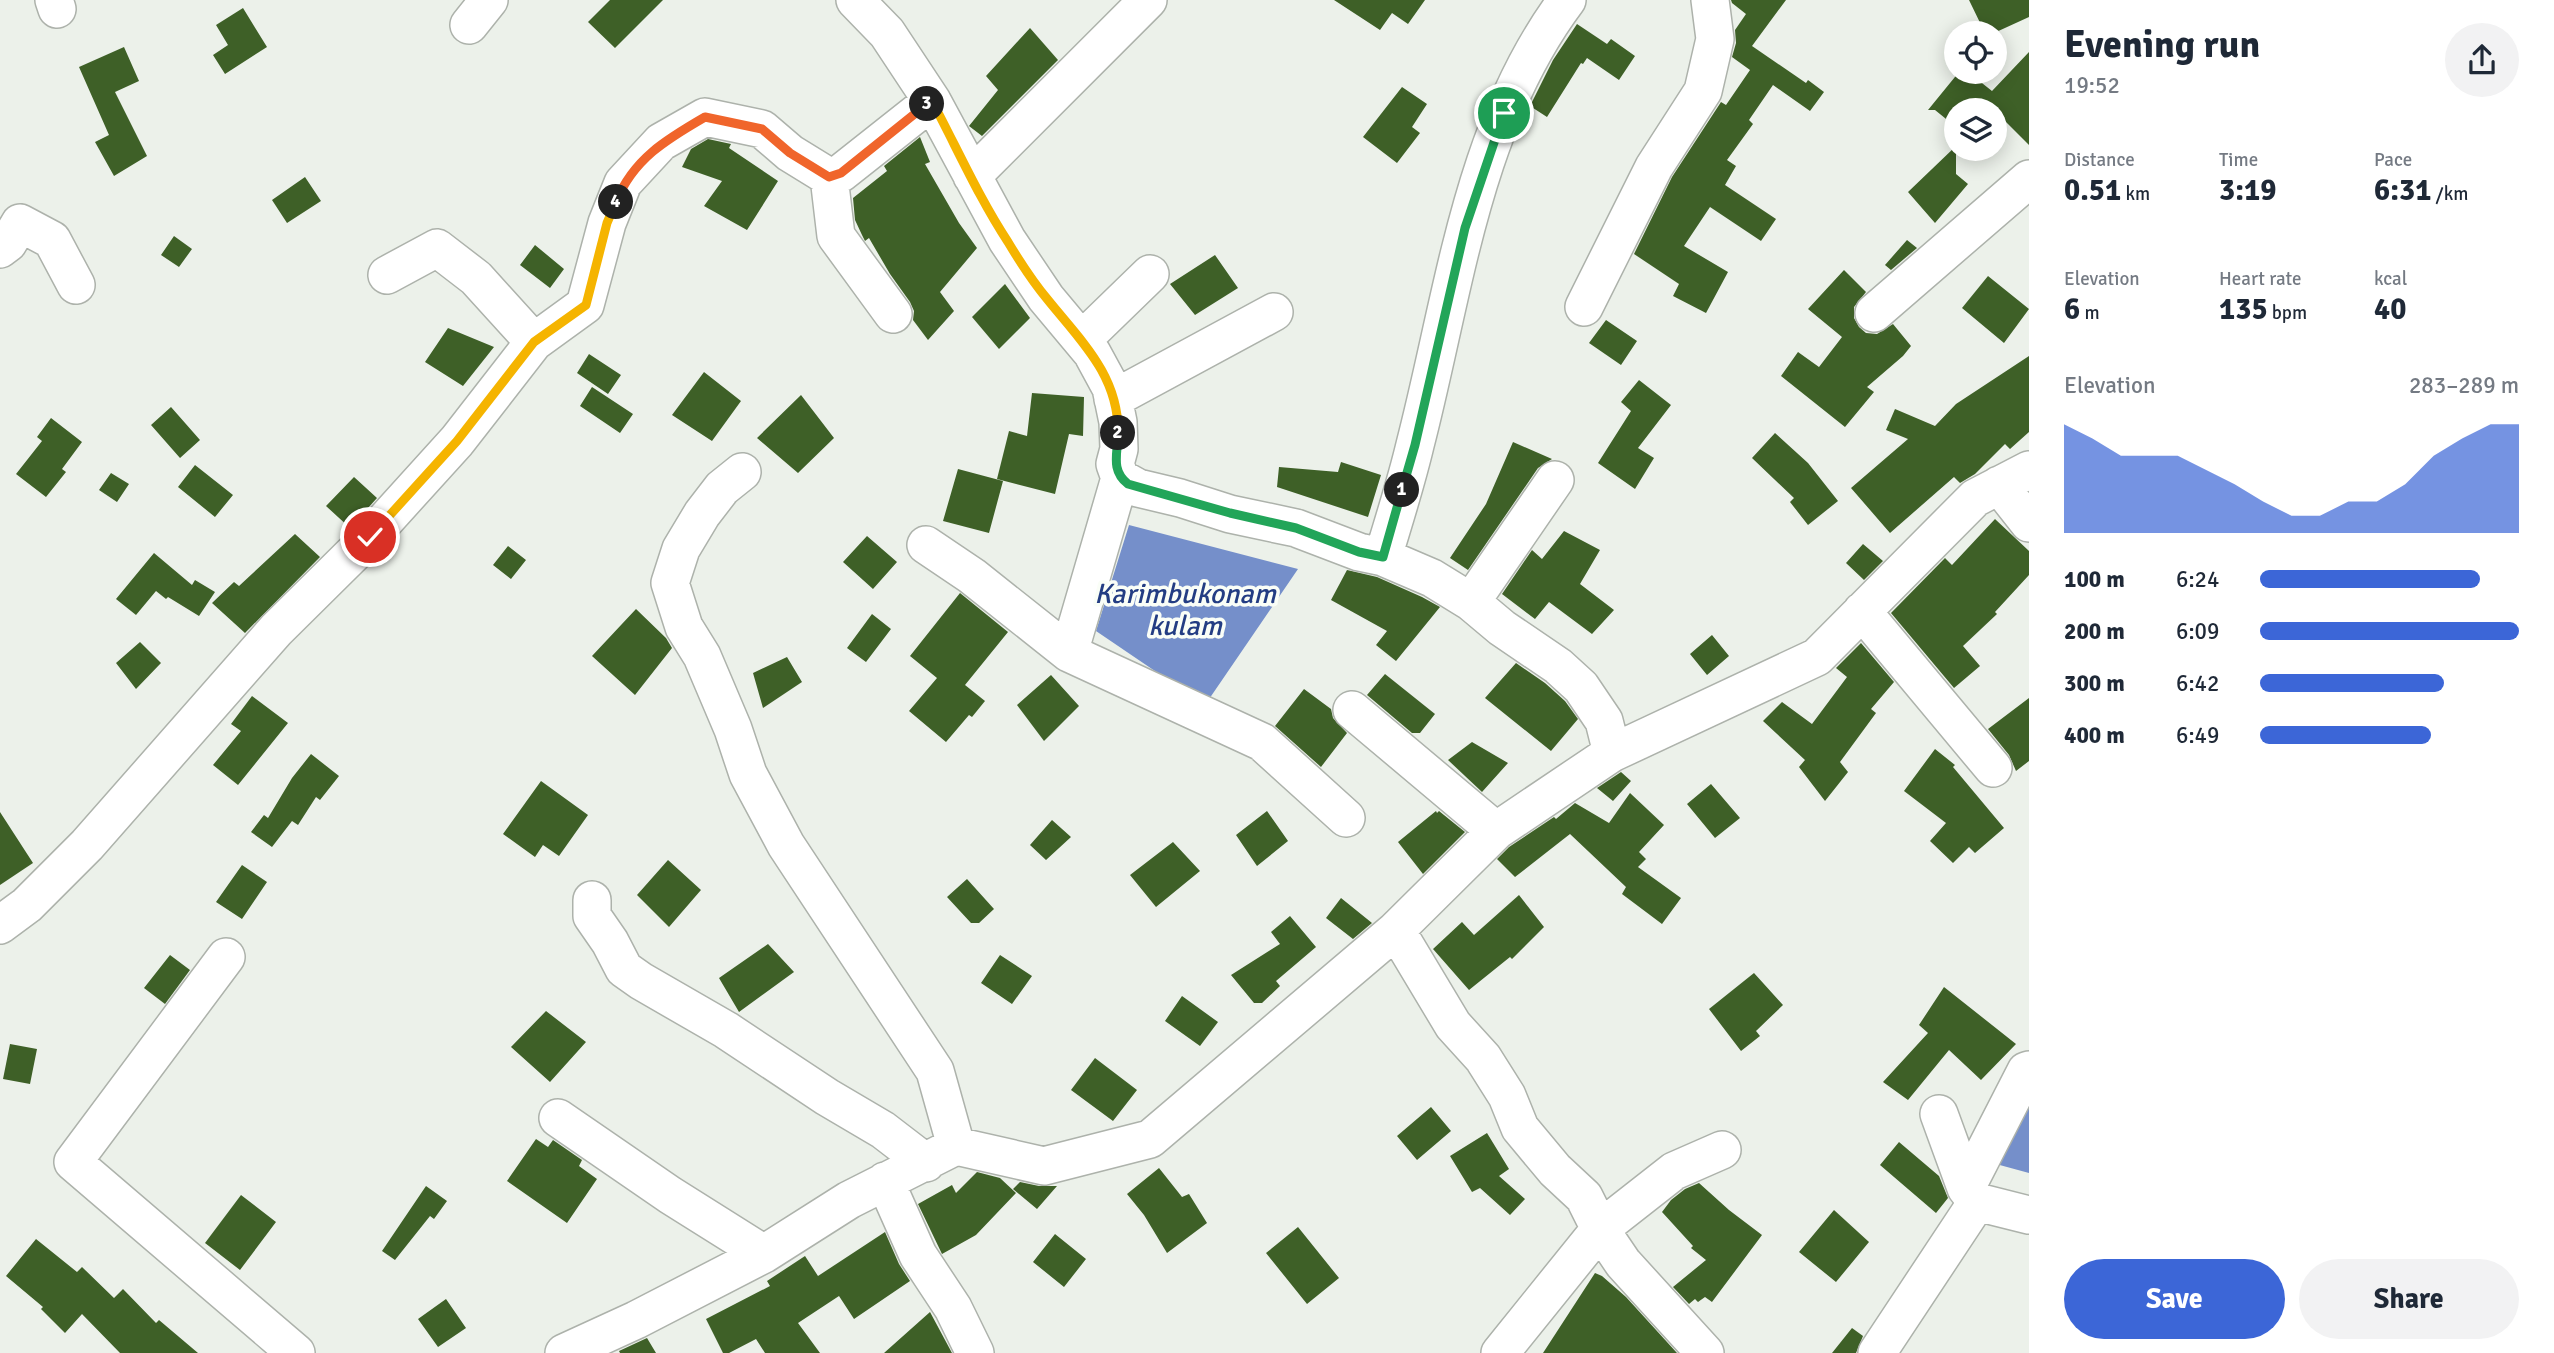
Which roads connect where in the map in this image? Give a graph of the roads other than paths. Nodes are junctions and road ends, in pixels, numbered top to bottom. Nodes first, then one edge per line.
1 (855, 0) edge
2 (1148, 0) edge
3 (1567, 0) edge
4 (1710, 0) edge
5 (932, 101) junction
6 (972, 176) junction
7 (829, 177) junction
8 (2029, 179) edge
9 (0, 249) edge
10 (1150, 274) dead end
11 (387, 275) dead end
12 (76, 285) dead end
13 (1584, 307) dead end
14 (1273, 312) dead end
15 (1874, 313) dead end
16 (893, 314) dead end
17 (1082, 340) junction
18 (534, 342) junction
19 (1113, 399) junction
20 (742, 472) dead end
21 (2014, 477) edge
22 (1120, 478) junction
23 (1555, 480) dead end
24 (2029, 523) edge
25 (926, 545) dead end
26 (1383, 557) junction
27 (1471, 602) junction
28 (1862, 611) junction
29 (1069, 653) junction
30 (1352, 710) dead end
31 (1612, 753) junction
32 (1993, 768) dead end
33 (1346, 818) dead end
34 (1496, 831) junction
35 (592, 900) dead end
36 (0, 925) edge
37 (1396, 930) junction
38 (226, 957) dead end
39 (2029, 1070) edge
40 (1939, 1114) dead end
41 (558, 1118) dead end
42 (1722, 1150) dead end
43 (941, 1154) junction
44 (885, 1181) junction
45 (1972, 1195) junction
46 (2029, 1215) edge
47 (1600, 1229) junction
48 (764, 1254) junction
49 (296, 1353) edge
50 (564, 1353) edge
51 (975, 1353) edge
52 (1500, 1353) edge
53 (1705, 1353) edge
54 (1877, 1353) edge

1 - 5 street
2 - 6 street
3 - 26 street
4 - 13 street
5 - 6 street
5 - 7 street
6 - 17 street
7 - 16 street
7 - 18 street
8 - 15 street
9 - 12 street
10 - 17 street
11 - 18 street
14 - 19 street
17 - 19 street
18 - 36 street
19 - 22 street
20 - 43 street
21 - 24 street
21 - 28 street
22 - 26 street
22 - 29 street
23 - 27 street
25 - 29 street
26 - 27 street
27 - 31 street
28 - 31 street
28 - 32 street
29 - 33 street
30 - 34 street
31 - 34 street
34 - 37 street
35 - 43 street
37 - 43 street
37 - 47 street
38 - 49 street
39 - 45 street
40 - 45 street
41 - 48 street
42 - 47 street
43 - 44 street
44 - 48 street
44 - 51 street
45 - 46 street
45 - 54 street
47 - 52 street
47 - 53 street
48 - 50 street

